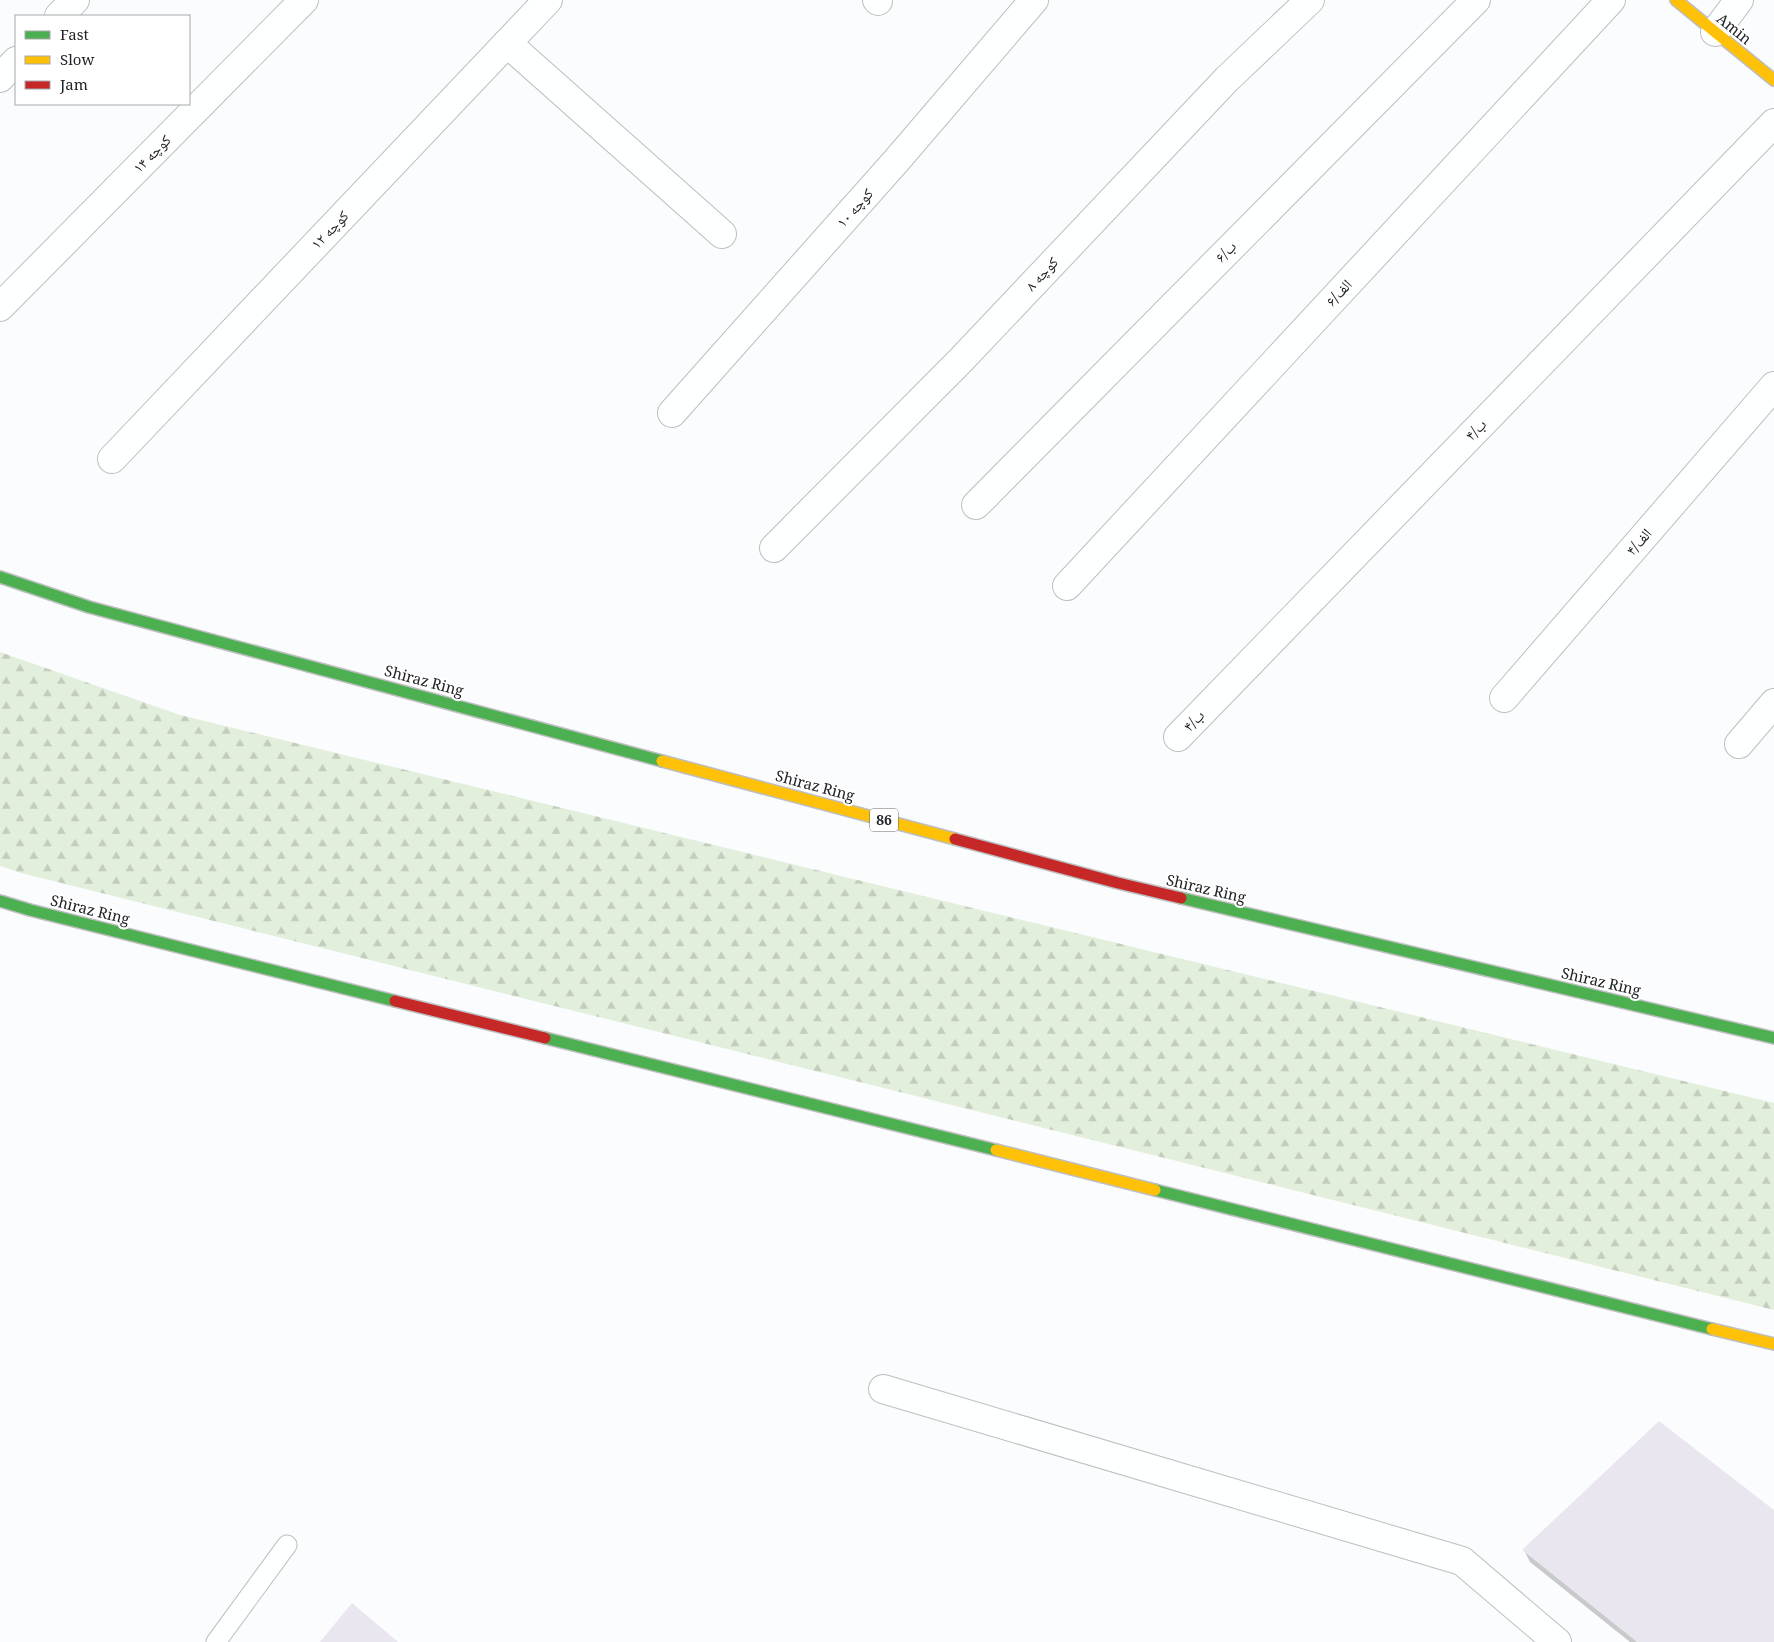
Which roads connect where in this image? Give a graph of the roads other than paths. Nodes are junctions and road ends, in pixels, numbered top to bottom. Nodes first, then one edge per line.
1 (75, 0) edge
2 (304, 0) edge
3 (548, 0) edge
4 (1034, 0) edge
5 (1310, 0) edge
6 (1476, 0) edge
7 (1611, 0) edge
8 (1676, 0) edge
9 (1739, 0) edge
10 (60, 15) edge
11 (1715, 32) junction
12 (507, 43) junction
13 (15, 62) edge
14 (0, 78) edge
15 (1774, 80) edge
16 (1774, 124) edge
17 (722, 234) dead end
18 (0, 307) edge
19 (1774, 386) edge
20 (672, 414) dead end
21 (112, 459) dead end
22 (976, 505) dead end
23 (774, 548) dead end
24 (0, 577) edge
25 (1068, 586) dead end
26 (1504, 698) dead end
27 (1774, 703) edge
28 (1178, 737) dead end
29 (1739, 744) dead end
30 (0, 901) edge
31 (1774, 1038) edge
32 (1774, 1344) edge
33 (883, 1389) dead end
34 (287, 1545) dead end
35 (216, 1642) edge
36 (1557, 1642) edge

1 - 10 street
2 - 18 street, کوچه ۱۴
3 - 12 street, کوچه ۱۲
4 - 20 street, کوچه ۱۰
5 - 23 street, کوچه ۸
6 - 22 street, ب/۶
7 - 25 street, ۶/الف
8 - 11 main road, Amin
9 - 11 street
11 - 15 main road, Amin
12 - 17 street
12 - 21 street, کوچه ۱۲
13 - 14 street
16 - 28 street, ۴/ب
19 - 26 street, ۴/الف
24 - 31 main road, Shiraz Ring / 86
27 - 29 street
30 - 32 main road, Shiraz Ring
33 - 36 street
34 - 35 lane

